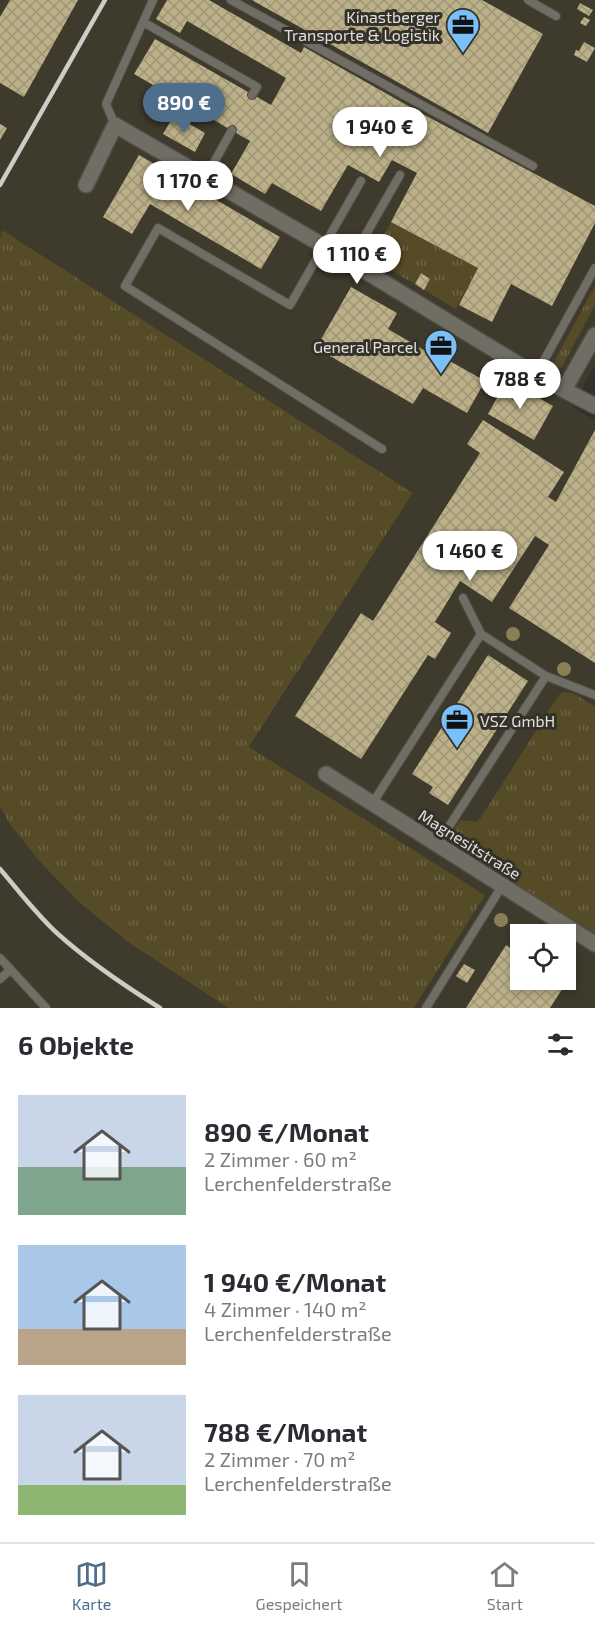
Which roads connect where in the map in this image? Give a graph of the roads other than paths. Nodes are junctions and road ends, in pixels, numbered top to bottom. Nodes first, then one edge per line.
1 (153, 0) edge
2 (231, 0) edge
3 (528, 0) edge
4 (556, 16) dead end
5 (143, 22) junction
6 (252, 95) dead end
7 (115, 125) junction
8 (232, 130) dead end
9 (533, 166) dead end
10 (400, 175) dead end
11 (206, 177) junction
12 (361, 180) dead end
13 (86, 185) dead end
14 (324, 246) junction
15 (350, 262) junction
16 (595, 268) edge
17 (595, 335) edge
18 (536, 375) junction
19 (564, 390) junction
20 (595, 406) edge
21 (382, 449) dead end
22 (463, 598) dead end
23 (481, 634) junction
24 (546, 676) junction
25 (595, 695) edge
26 (326, 774) dead end
27 (372, 804) junction
28 (437, 845) junction
29 (502, 886) junction
30 (595, 944) edge
31 (0, 958) edge
32 (10, 970) junction
33 (0, 979) edge
34 (46, 1008) edge
35 (426, 1008) edge

1 - 5 lane
2 - 9 lane
3 - 4 lane
5 - 6 lane
5 - 7 lane
7 - 11 street
7 - 13 street
8 - 11 lane
10 - 15 lane
11 - 14 street
12 - 14 lane
14 - 15 street
14 - 21 lane
15 - 18 street
16 - 18 lane
17 - 19 street
18 - 19 street
19 - 20 street
22 - 23 lane
23 - 24 lane
23 - 27 lane
24 - 25 lane
24 - 28 lane
26 - 27 street, Magnesitstraße
27 - 28 street, Magnesitstraße
28 - 29 street, Magnesitstraße
29 - 30 street, Magnesitstraße
29 - 35 lane
31 - 32 lane
32 - 33 lane
32 - 34 lane

